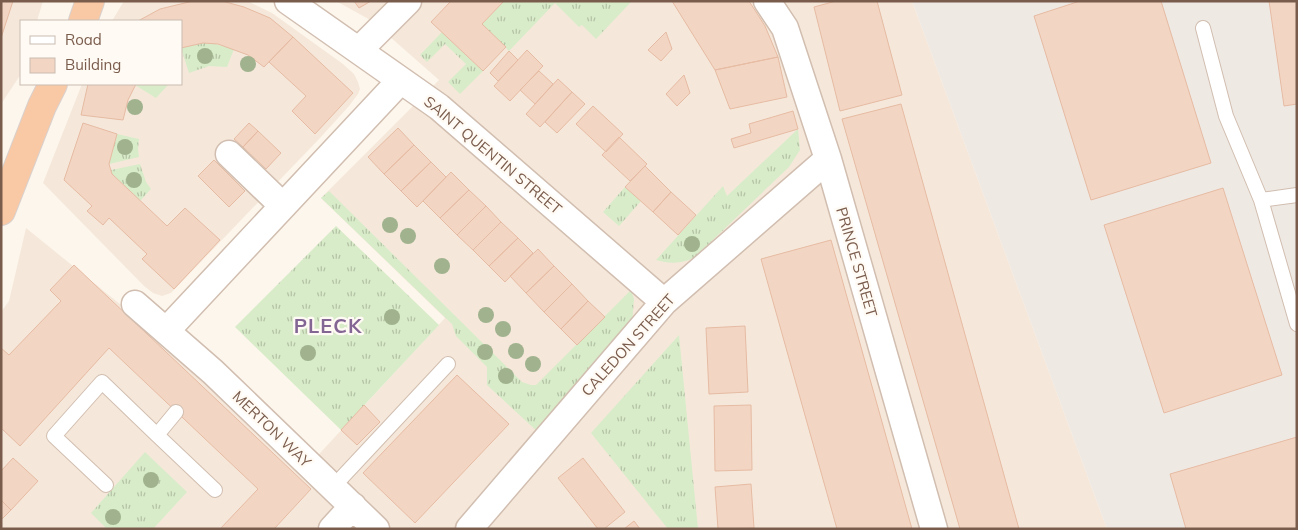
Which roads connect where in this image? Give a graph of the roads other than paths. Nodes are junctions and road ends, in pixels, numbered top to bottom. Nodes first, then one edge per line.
1 (90, 1) edge
2 (288, 1) edge
3 (408, 1) edge
4 (767, 1) edge
5 (82, 20) edge
6 (1203, 28) dead end
7 (359, 50) junction
8 (400, 81) junction
9 (52, 85) edge
10 (228, 154) dead end
11 (828, 160) junction
12 (1297, 195) edge
13 (1261, 200) junction
14 (283, 206) junction
15 (1, 212) edge
16 (664, 302) junction
17 (135, 304) dead end
18 (1297, 324) edge
19 (166, 331) junction
20 (448, 364) dead end
21 (176, 412) dead end
22 (157, 435) junction
23 (106, 485) dead end
24 (333, 487) junction
25 (215, 490) dead end
26 (353, 506) junction
27 (332, 529) edge
28 (376, 529) edge
29 (469, 529) edge
30 (934, 529) edge

1 - 5 highway
2 - 7 street, SAINT QUENTIN STREET
3 - 7 street
4 - 11 street, PRINCE STREET
6 - 13 lane
7 - 8 street, SAINT QUENTIN STREET
8 - 14 street
8 - 16 street, SAINT QUENTIN STREET
9 - 15 highway
10 - 14 street
11 - 16 street, CALEDON STREET
11 - 30 street, PRINCE STREET
12 - 13 lane
13 - 18 lane
14 - 19 street
16 - 29 street, CALEDON STREET
17 - 19 street, MERTON WAY
19 - 24 street, MERTON WAY
20 - 24 lane
21 - 22 lane
22 - 23 lane
22 - 25 lane
24 - 26 street, MERTON WAY
26 - 27 street
26 - 28 street, MERTON WAY

